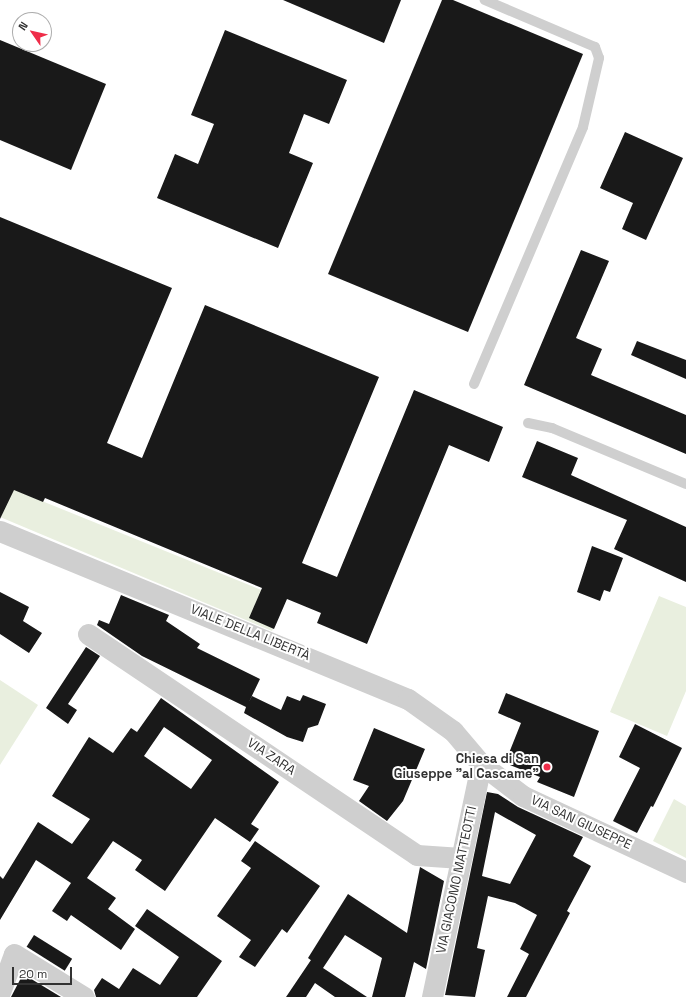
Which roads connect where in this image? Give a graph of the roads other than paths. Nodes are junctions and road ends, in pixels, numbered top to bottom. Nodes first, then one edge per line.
1 (485, 0) edge
2 (474, 384) dead end
3 (528, 423) dead end
4 (686, 484) edge
5 (0, 531) edge
6 (88, 634) dead end
7 (481, 764) junction
8 (461, 858) junction
9 (686, 872) edge
10 (0, 992) edge
11 (84, 997) edge
12 (432, 997) edge

1 - 2 lane
3 - 4 lane
5 - 7 street, VIALE DELLA LIBERTÀ
6 - 8 street, VIA ZARA
7 - 8 street, VIA GIACOMO MATTEOTTI
7 - 9 street, VIA SAN GIUSEPPE
8 - 12 street, VIA GIACOMO MATTEOTTI
10 - 11 street

